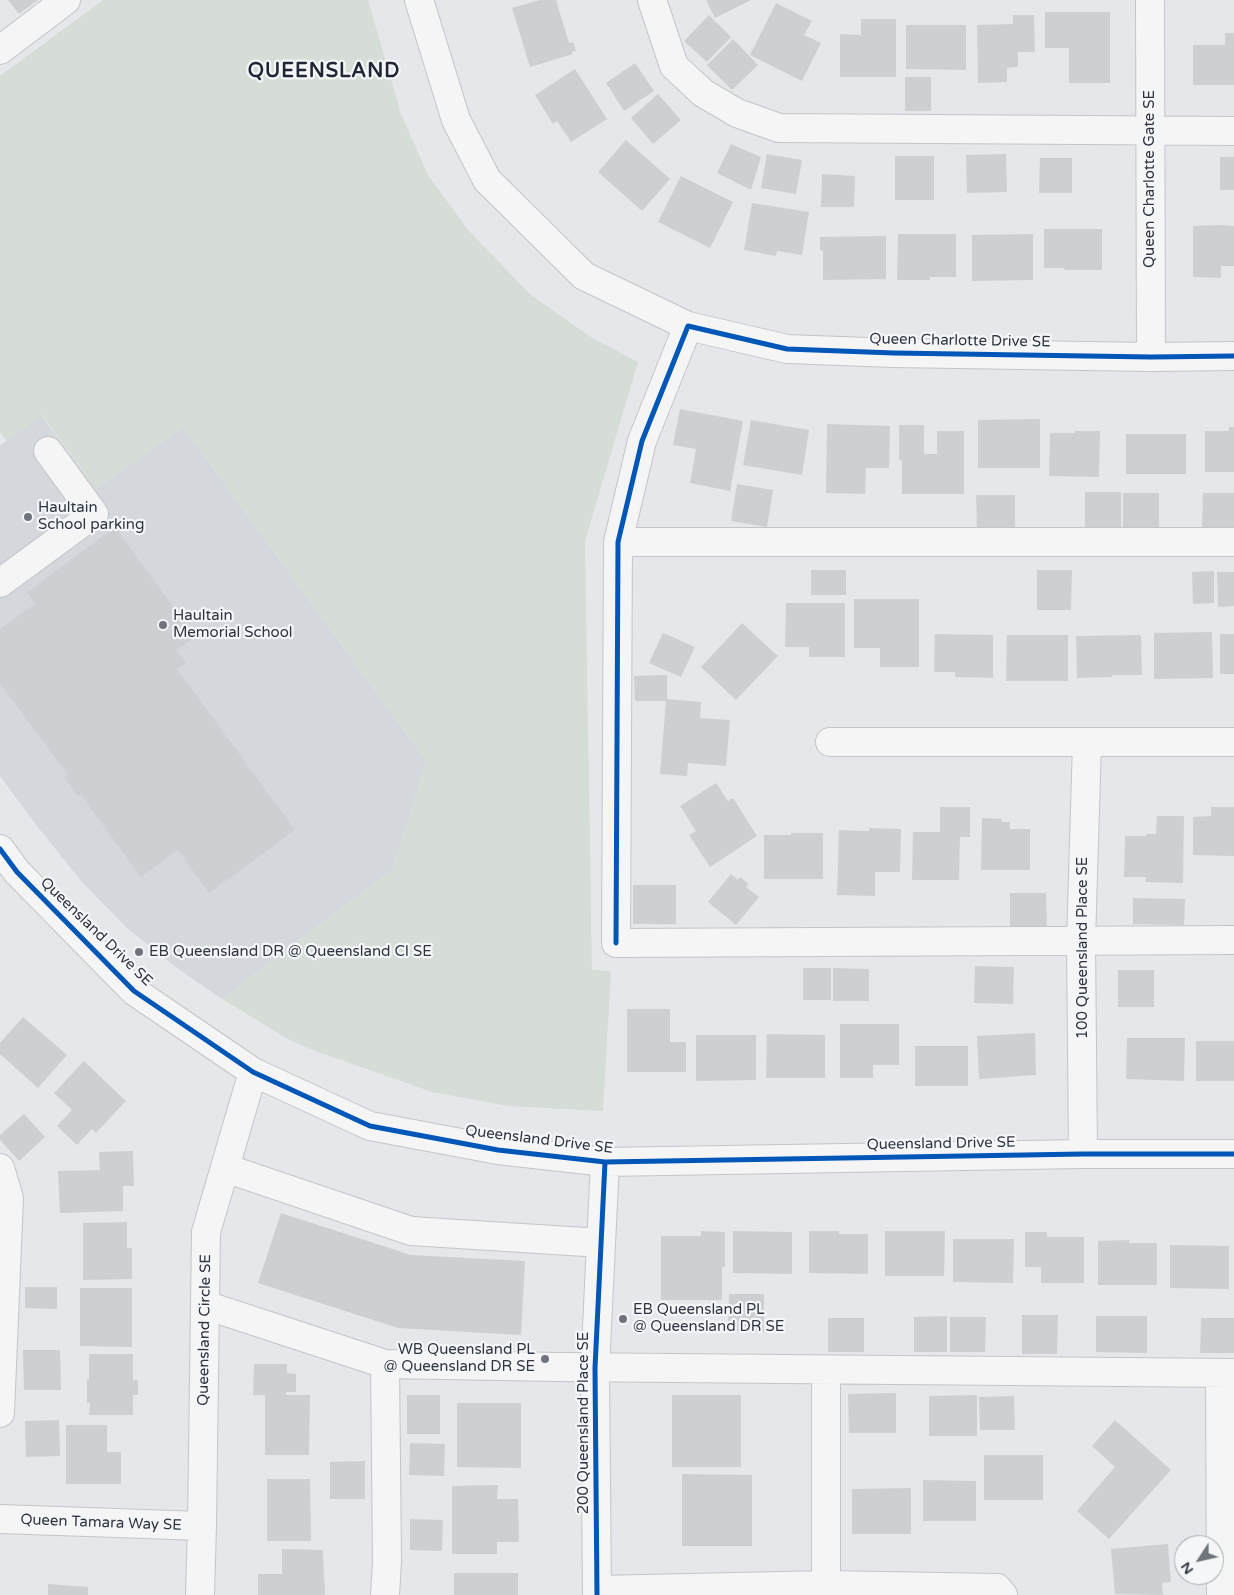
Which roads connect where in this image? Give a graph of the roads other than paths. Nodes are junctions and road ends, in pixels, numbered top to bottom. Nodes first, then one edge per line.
1 (66, 0) edge
2 (419, 0) edge
3 (652, 0) edge
4 (1150, 0) edge
5 (0, 50) edge
6 (1150, 129) junction
7 (1234, 131) edge
8 (688, 326) junction
9 (1234, 356) edge
10 (1151, 357) junction
11 (48, 451) dead end
12 (618, 542) junction
13 (1234, 542) edge
14 (0, 584) edge
15 (830, 742) dead end
16 (1234, 742) edge
17 (1087, 743) junction
18 (0, 849) edge
19 (1234, 940) edge
20 (1081, 941) junction
21 (253, 1072) junction
22 (1084, 1154) junction
23 (1234, 1154) edge
24 (604, 1162) junction
25 (0, 1168) edge
26 (225, 1168) junction
27 (601, 1244) junction
28 (205, 1305) junction
29 (385, 1364) junction
30 (595, 1368) junction
31 (826, 1370) junction
32 (1227, 1373) edge
33 (0, 1413) edge
34 (0, 1519) edge
35 (202, 1526) junction
36 (826, 1590) edge
37 (597, 1593) edge
38 (200, 1595) edge
39 (385, 1595) edge
40 (1002, 1595) edge
41 (1220, 1595) edge

1 - 5 street
2 - 8 street, Queen Charlotte Drive SE
3 - 6 street
4 - 6 street, Queen Charlotte Gate SE
6 - 7 street
6 - 10 street, Queen Charlotte Gate SE
8 - 10 street, Queen Charlotte Drive SE
8 - 12 street
9 - 10 street, Queen Charlotte Drive SE
11 - 14 street
12 - 13 street
12 - 20 street
15 - 17 street
16 - 17 street
17 - 20 street, 100 Queensland Place SE
18 - 21 street, Queensland Drive SE
19 - 20 street
20 - 22 street, 100 Queensland Place SE
21 - 24 street, Queensland Drive SE
21 - 26 street, Queensland Circle SE
22 - 23 street, Queensland Drive SE
22 - 24 street, Queensland Drive SE
24 - 27 street, 200 Queensland Place SE
25 - 33 street
26 - 27 street
26 - 28 street, Queensland Circle SE
27 - 30 street, 200 Queensland Place SE
28 - 29 street
28 - 35 street, Queensland Circle SE
29 - 30 street
29 - 39 street
30 - 31 street
30 - 37 street, 200 Queensland Place SE
31 - 32 street
31 - 36 street
32 - 41 street
34 - 35 street, Queen Tamara Way SE
35 - 38 street, Queensland Circle SE
36 - 37 street
36 - 40 street

